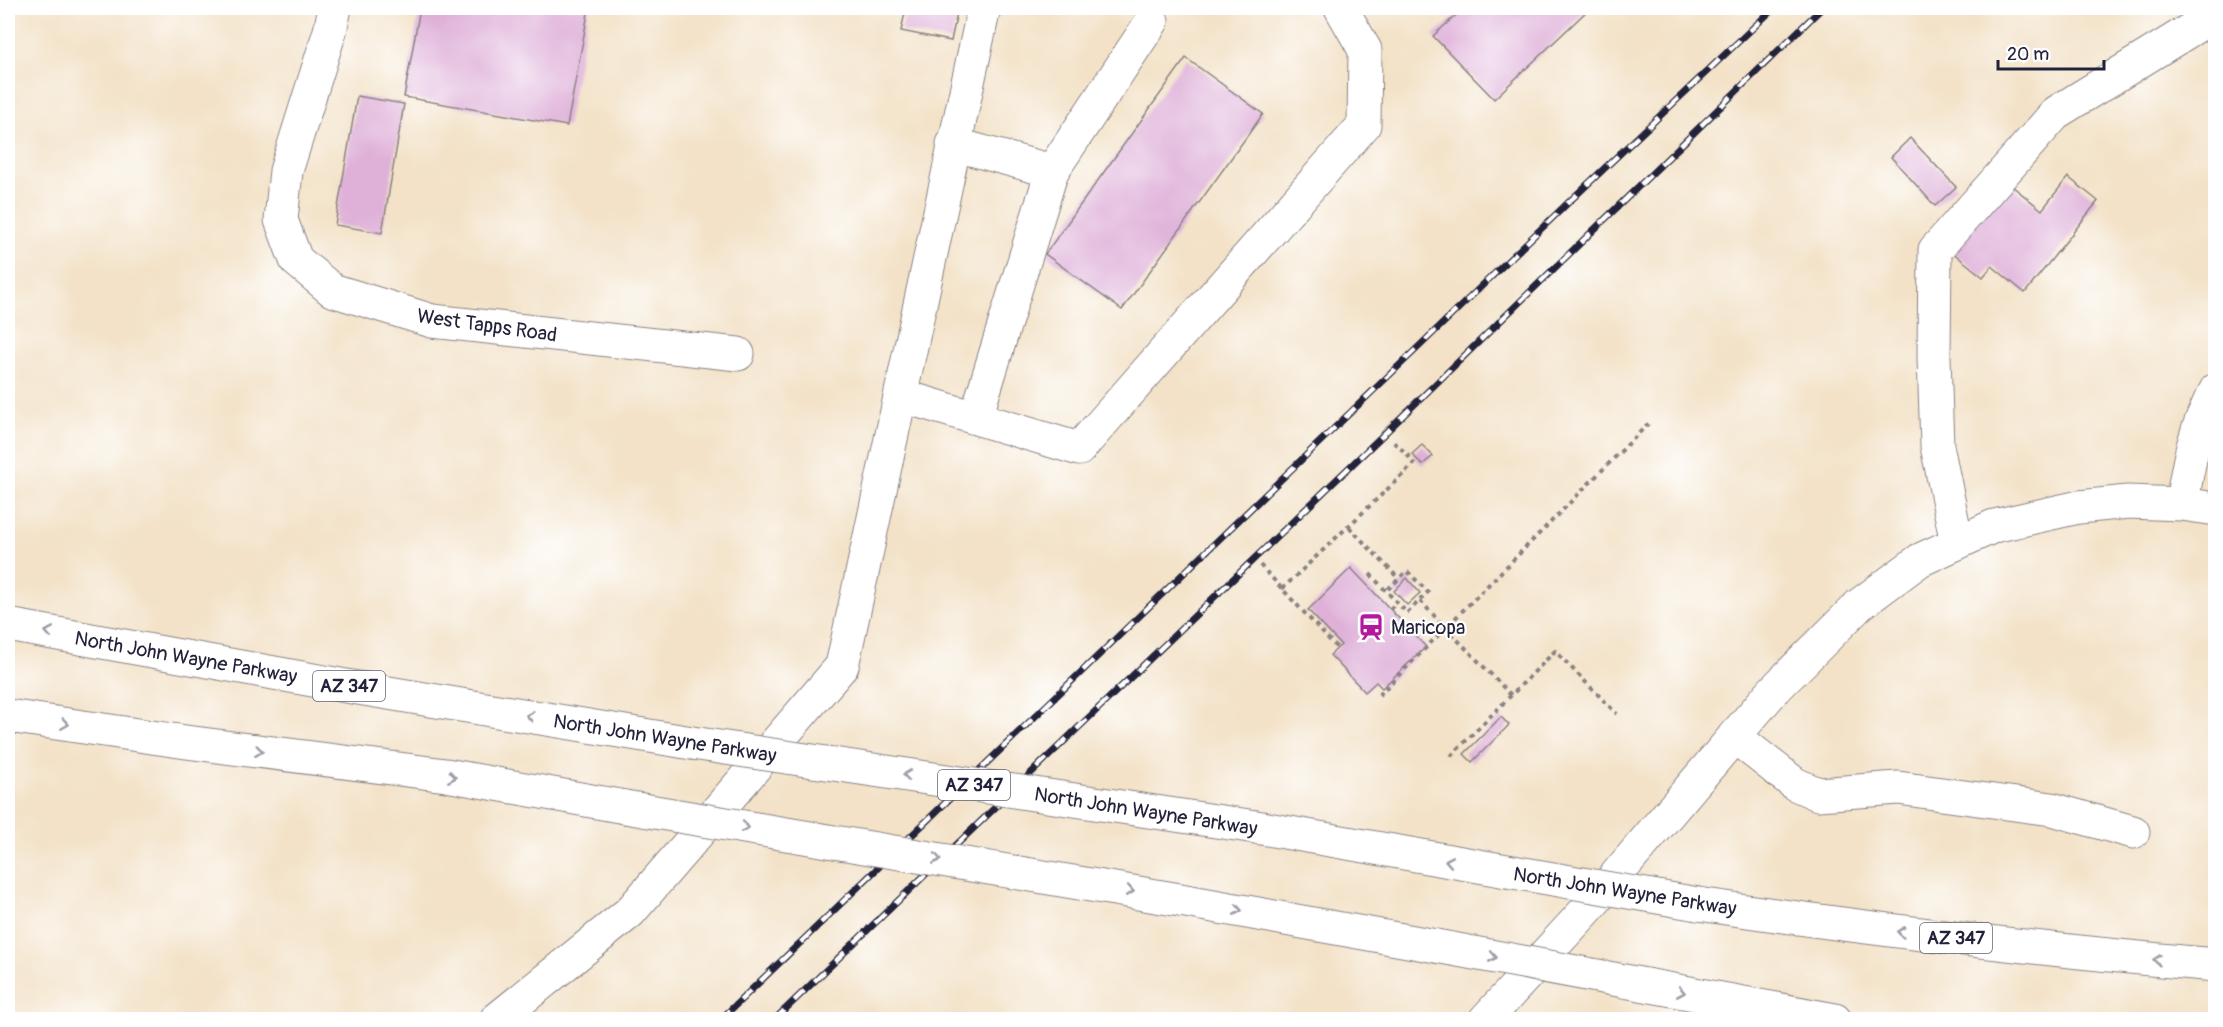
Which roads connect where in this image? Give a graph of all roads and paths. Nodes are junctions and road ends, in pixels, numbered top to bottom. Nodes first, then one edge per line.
1 (335, 8) edge
2 (984, 8) edge
3 (1341, 8) edge
4 (2216, 14) edge
5 (1152, 21) dead end
6 (953, 144) junction
7 (1052, 171) junction
8 (738, 354) dead end
9 (2216, 390) edge
10 (902, 396) junction
11 (976, 417) junction
12 (1648, 423) dead end
13 (2205, 439) edge
14 (1393, 442) dead end
15 (2182, 504) junction
16 (2216, 509) edge
17 (1349, 527) junction
18 (1957, 543) junction
19 (1260, 565) dead end
20 (1370, 574) dead end
21 (1399, 579) junction
22 (1282, 589) junction
23 (1386, 591) junction
24 (1420, 601) junction
25 (1397, 602) junction
26 (1390, 609) dead end
27 (8, 625) edge
28 (1446, 627) junction
29 (1337, 648) dead end
30 (1379, 695) dead end
31 (1511, 695) junction
32 (1617, 714) dead end
33 (8, 716) edge
34 (1734, 736) junction
35 (1451, 756) dead end
36 (2133, 832) dead end
37 (2216, 965) edge
38 (496, 1020) edge
39 (1485, 1020) edge
40 (1836, 1020) edge

1 - 8 main road, West Tapps Road
2 - 6 main road
3 - 11 main road
4 - 18 main road
5 - 7 main road
6 - 7 main road
6 - 10 main road
7 - 11 main road
9 - 13 main road
10 - 11 main road
10 - 38 main road
12 - 28 path
13 - 15 main road
14 - 17 path
15 - 16 main road
15 - 18 main road
17 - 21 path
17 - 22 path
18 - 34 main road
19 - 22 path
20 - 23 path
21 - 23 path
21 - 24 path
22 - 29 path
23 - 25 path
24 - 25 path
24 - 28 path
25 - 26 path
37 -> 27 main road, North John Wayne Parkway / AZ 347, bridge
28 - 30 path
28 - 31 path
31 - 32 path
31 - 35 path
33 -> 40 main road, bridge
34 - 36 main road
34 - 39 main road

